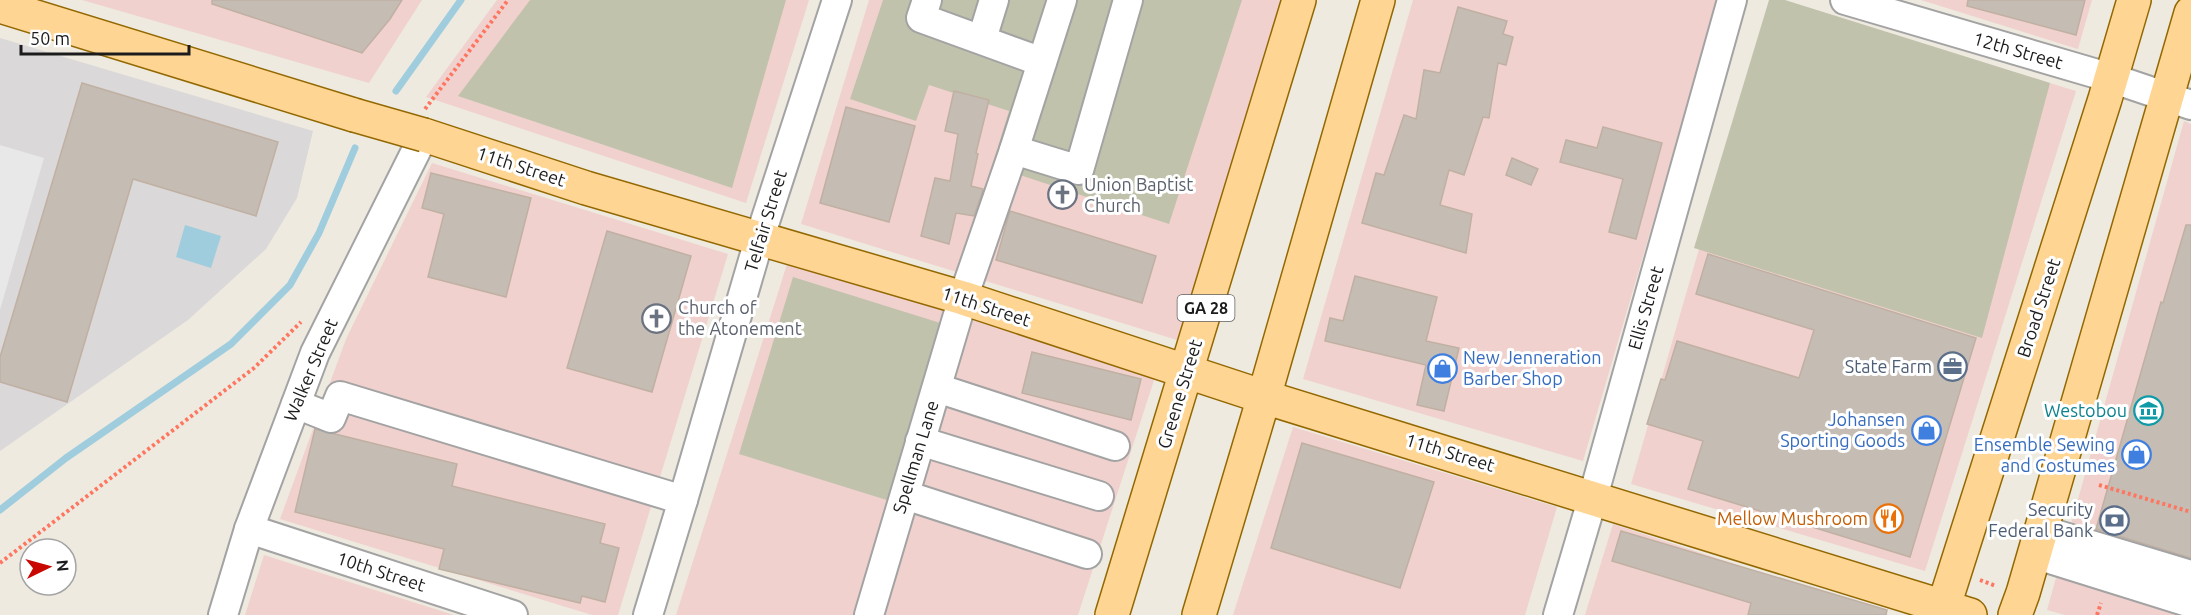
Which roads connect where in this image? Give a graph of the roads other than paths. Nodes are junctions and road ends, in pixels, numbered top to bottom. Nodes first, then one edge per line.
1 (837, 0) edge
2 (927, 0) edge
3 (994, 0) edge
4 (1062, 0) edge
5 (1128, 0) edge
6 (1299, 0) edge
7 (1378, 0) edge
8 (1732, 0) edge
9 (1845, 0) edge
10 (2134, 0) edge
11 (0, 6) edge
12 (2191, 13) edge
13 (982, 39) junction
14 (1042, 62) junction
15 (2111, 78) junction
16 (2179, 101) edge
17 (422, 125) junction
18 (1014, 150) junction
19 (759, 240) junction
20 (963, 298) junction
21 (1187, 372) junction
22 (937, 388) junction
23 (1264, 397) junction
24 (296, 404) junction
25 (921, 441) junction
26 (1115, 446) dead end
27 (904, 495) junction
28 (1099, 496) dead end
29 (1593, 497) junction
30 (684, 500) junction
31 (249, 529) junction
32 (2037, 542) junction
33 (1087, 554) dead end
34 (2191, 575) edge
35 (2191, 603) edge
36 (440, 604) edge
37 (1952, 612) edge
38 (223, 615) edge
39 (513, 615) edge
40 (648, 615) edge
41 (868, 615) edge
42 (1112, 615) edge
43 (1199, 615) edge
44 (1558, 615) edge
45 (2015, 615) edge

1 - 19 street, Telfair Street
2 - 13 street
3 - 13 street
4 - 14 street, Spellman Lane
5 - 18 street
6 - 21 main road, Greene Street / GA 28
7 - 23 main road
8 - 29 street, Ellis Street
9 - 15 street, 12th Street
10 - 15 main road, Broad Street
11 - 17 main road, 11th Street, bridge
12 - 16 main road
13 - 14 street
14 - 18 street, Spellman Lane
15 - 16 street, 12th Street
15 - 37 main road, Broad Street
16 - 32 main road
17 - 19 main road, 11th Street
17 - 24 street, Walker Street
18 - 20 street, Spellman Lane
19 - 20 main road, 11th Street
19 - 30 street, Telfair Street
20 - 21 main road, 11th Street
20 - 22 street, Spellman Lane
21 - 23 main road, 11th Street
21 - 42 main road, Greene Street / GA 28
22 - 25 street, Spellman Lane
22 - 26 street
23 - 29 main road, 11th Street
23 - 43 main road
24 - 30 street
24 - 31 street, Walker Street
25 - 27 street, Spellman Lane
25 - 28 street
27 - 33 street
27 - 41 street, Spellman Lane
29 - 37 main road, 11th Street
29 - 44 street, Ellis Street
30 - 40 street, Telfair Street
31 - 36 street, 10th Street
31 - 38 street, Walker Street
32 - 34 street
32 - 35 street
32 - 45 main road
36 - 39 street, 10th Street

